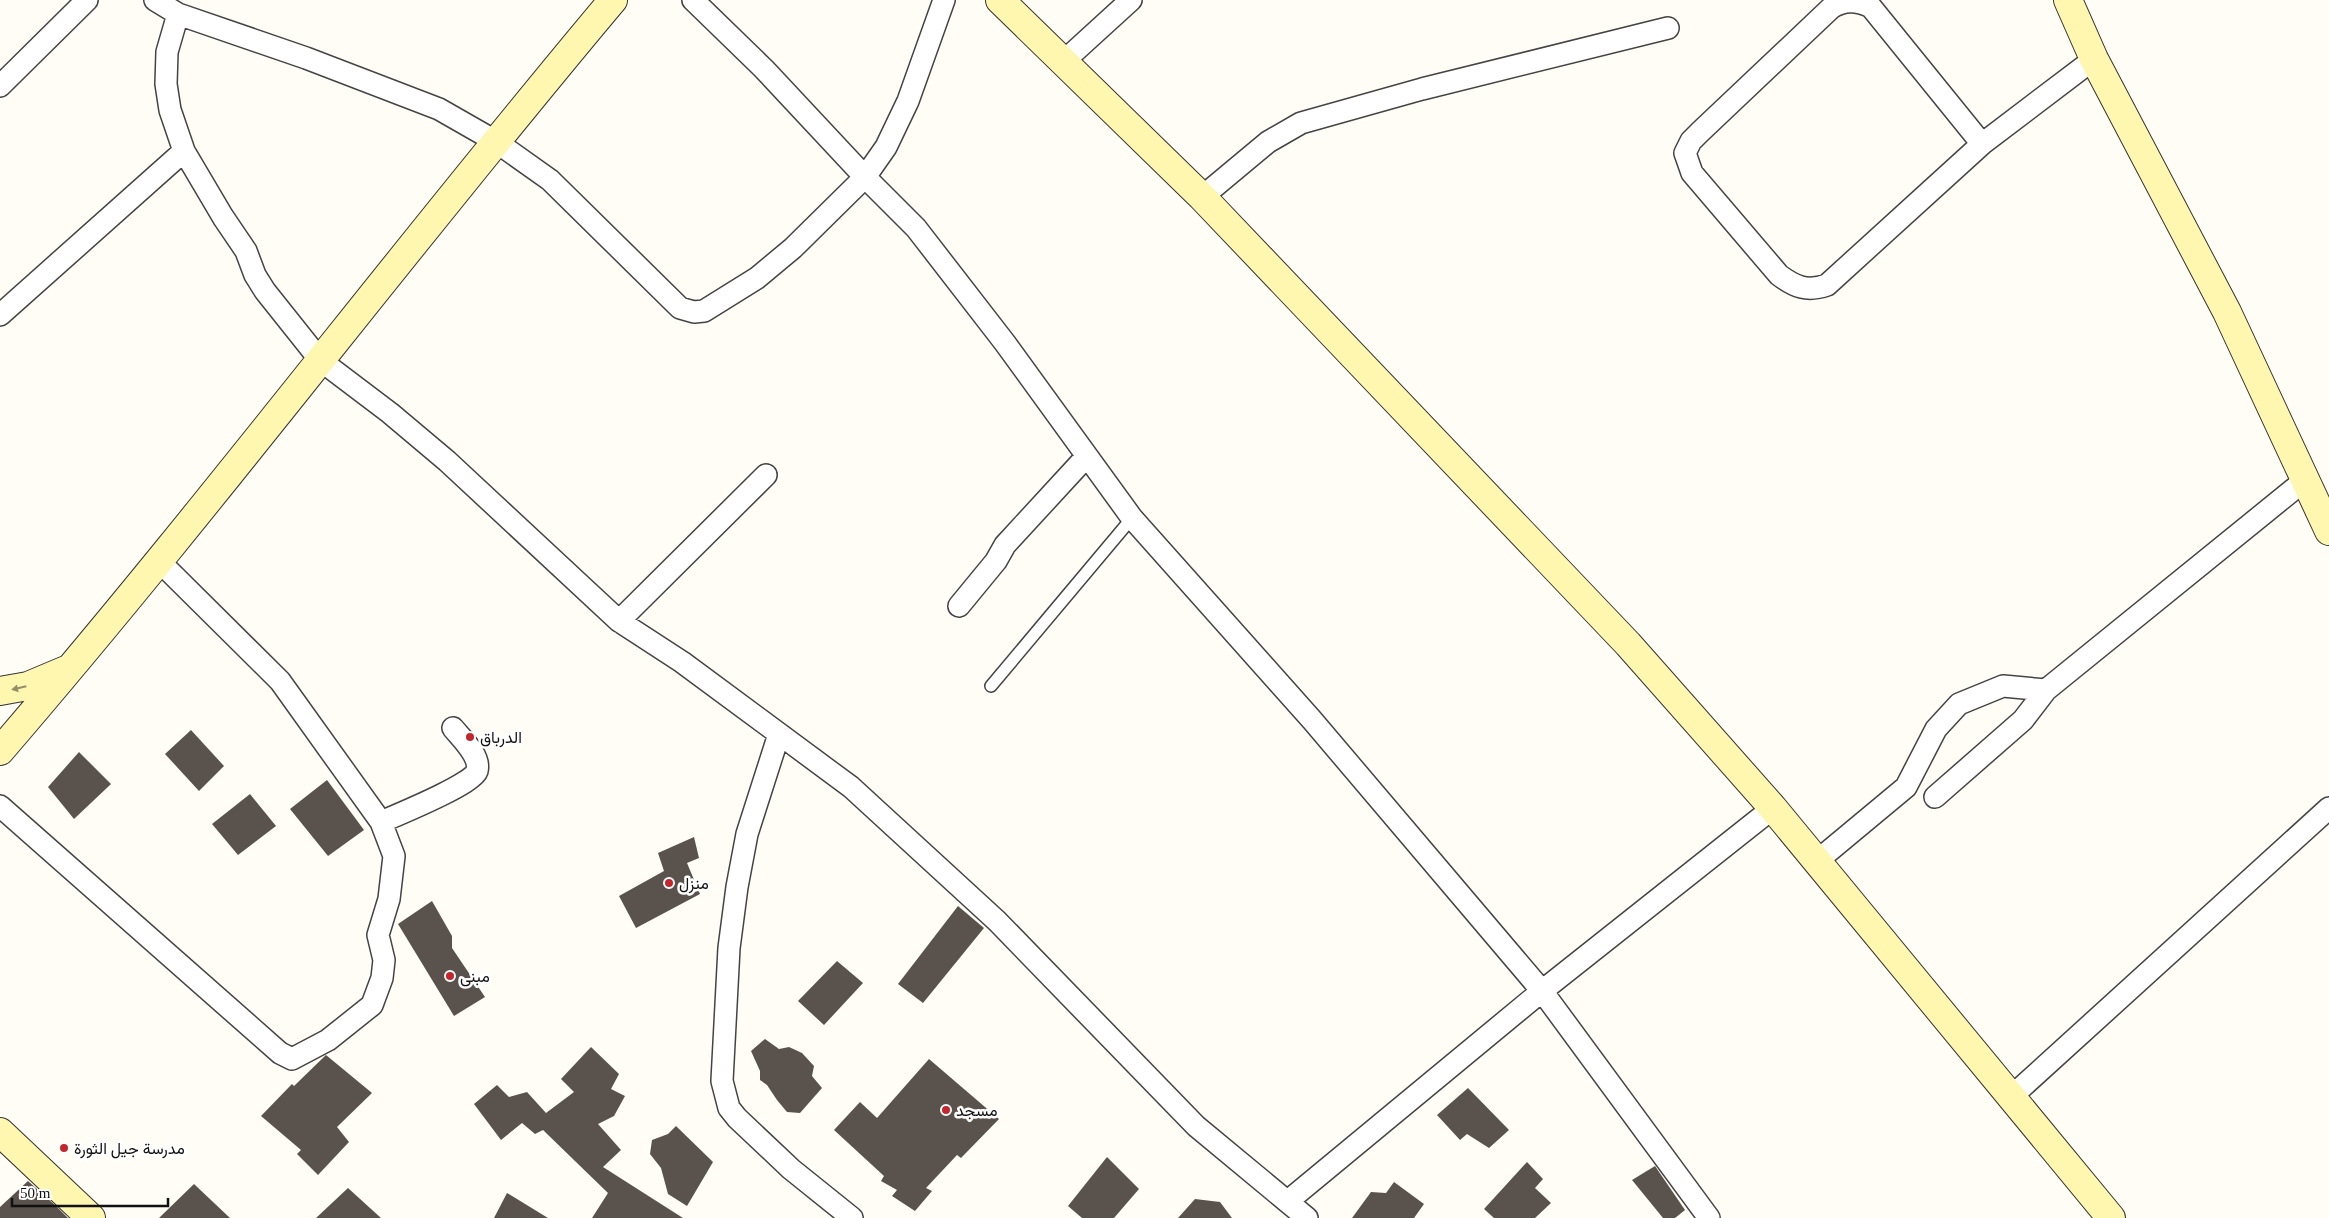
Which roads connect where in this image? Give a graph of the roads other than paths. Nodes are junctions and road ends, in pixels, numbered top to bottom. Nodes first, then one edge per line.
1 (87, 0) edge
2 (155, 0) edge
3 (613, 0) edge
4 (693, 0) edge
5 (944, 0) edge
6 (1000, 0) edge
7 (1131, 0) edge
8 (2068, 0) edge
9 (178, 14) junction
10 (1668, 28) dead end
11 (2094, 59) junction
12 (1063, 62) junction
13 (1, 82) edge
14 (495, 141) junction
15 (1982, 144) junction
16 (184, 151) junction
17 (865, 177) junction
18 (1202, 198) junction
19 (0, 316) edge
20 (320, 360) junction
21 (1086, 457) junction
22 (766, 475) dead end
23 (2305, 480) junction
24 (1132, 518) junction
25 (2329, 531) edge
26 (158, 560) junction
27 (959, 606) dead end
28 (619, 621) junction
29 (69, 668) junction
30 (991, 686) dead end
31 (2046, 690) junction
32 (0, 691) edge
33 (453, 728) dead end
34 (779, 734) junction
35 (5, 736) edge
36 (1935, 797) dead end
37 (0, 806) edge
38 (1773, 808) junction
39 (2329, 808) edge
40 (381, 822) junction
41 (1817, 861) junction
42 (1542, 990) junction
43 (2011, 1097) junction
44 (0, 1132) edge
45 (1288, 1201) junction
46 (91, 1218) edge
47 (852, 1218) edge
48 (1307, 1218) edge
49 (1709, 1218) edge
50 (2111, 1218) edge

1 - 13 street
2 - 9 street
3 - 14 street
4 - 17 street
5 - 17 street
6 - 12 street
7 - 12 street
8 - 11 street
9 - 14 street
9 - 16 street
10 - 18 street
11 - 15 street
11 - 23 street
12 - 18 street
14 - 17 street
14 - 20 street
15 - 15 street
16 - 19 street
16 - 20 street
17 - 21 street
18 - 38 street
20 - 26 street
20 - 28 street
21 - 24 street
21 - 27 street
22 - 28 street
23 - 25 street
23 - 31 street
24 - 30 lane
24 - 42 street
26 - 29 street
26 - 40 street
28 - 34 street
29 -> 32 street
29 - 35 street
31 - 36 street
31 - 41 street
33 - 40 street
34 - 45 street
34 - 47 street
37 - 40 street
38 - 41 street
38 - 42 street
39 - 43 street
41 - 43 street
42 - 45 street
42 - 49 street
43 - 50 street
44 - 46 street
45 - 48 street

